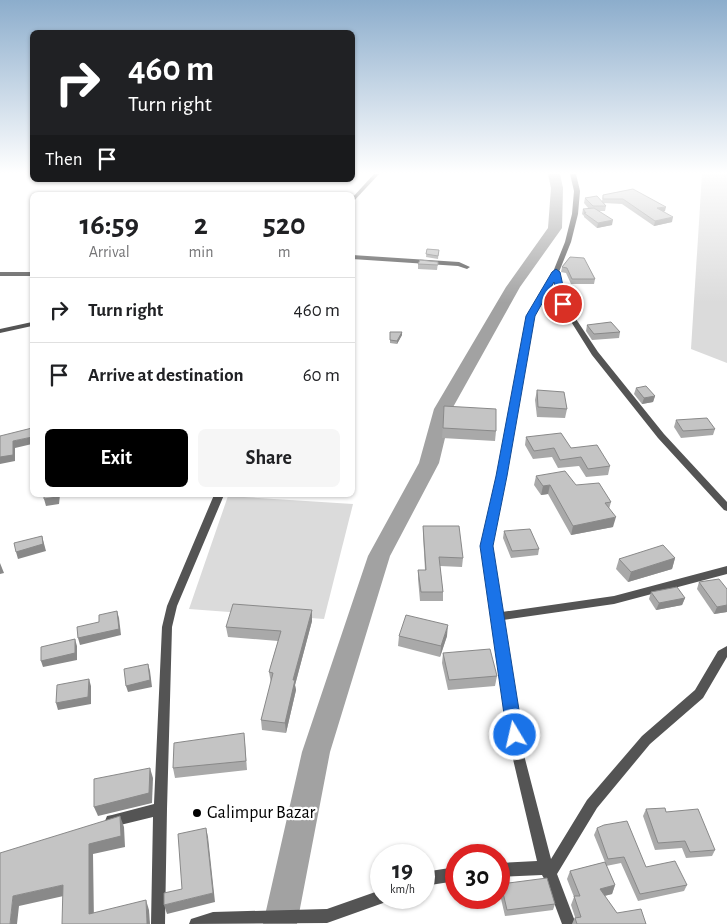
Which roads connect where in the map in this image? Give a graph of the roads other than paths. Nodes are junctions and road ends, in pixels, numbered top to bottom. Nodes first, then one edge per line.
1 (574, 217) edge
2 (355, 257) edge
3 (467, 267) dead end
4 (556, 272) junction
5 (0, 274) edge
6 (30, 274) edge
7 (30, 324) edge
8 (0, 331) edge
9 (218, 497) edge
10 (727, 508) edge
11 (727, 570) edge
12 (497, 617) junction
13 (727, 651) edge
14 (160, 809) junction
15 (102, 824) edge
16 (510, 870) edge
17 (548, 871) junction
18 (370, 901) edge
19 (158, 924) edge
20 (196, 924) edge
21 (569, 924) edge

1 - 4 street
2 - 3 street
4 - 10 street
4 - 12 street
5 - 6 street
7 - 8 street
9 - 14 street
11 - 12 street
12 - 17 street
13 - 17 street
14 - 15 street
14 - 19 street
16 - 17 street
17 - 21 street
18 - 20 street

